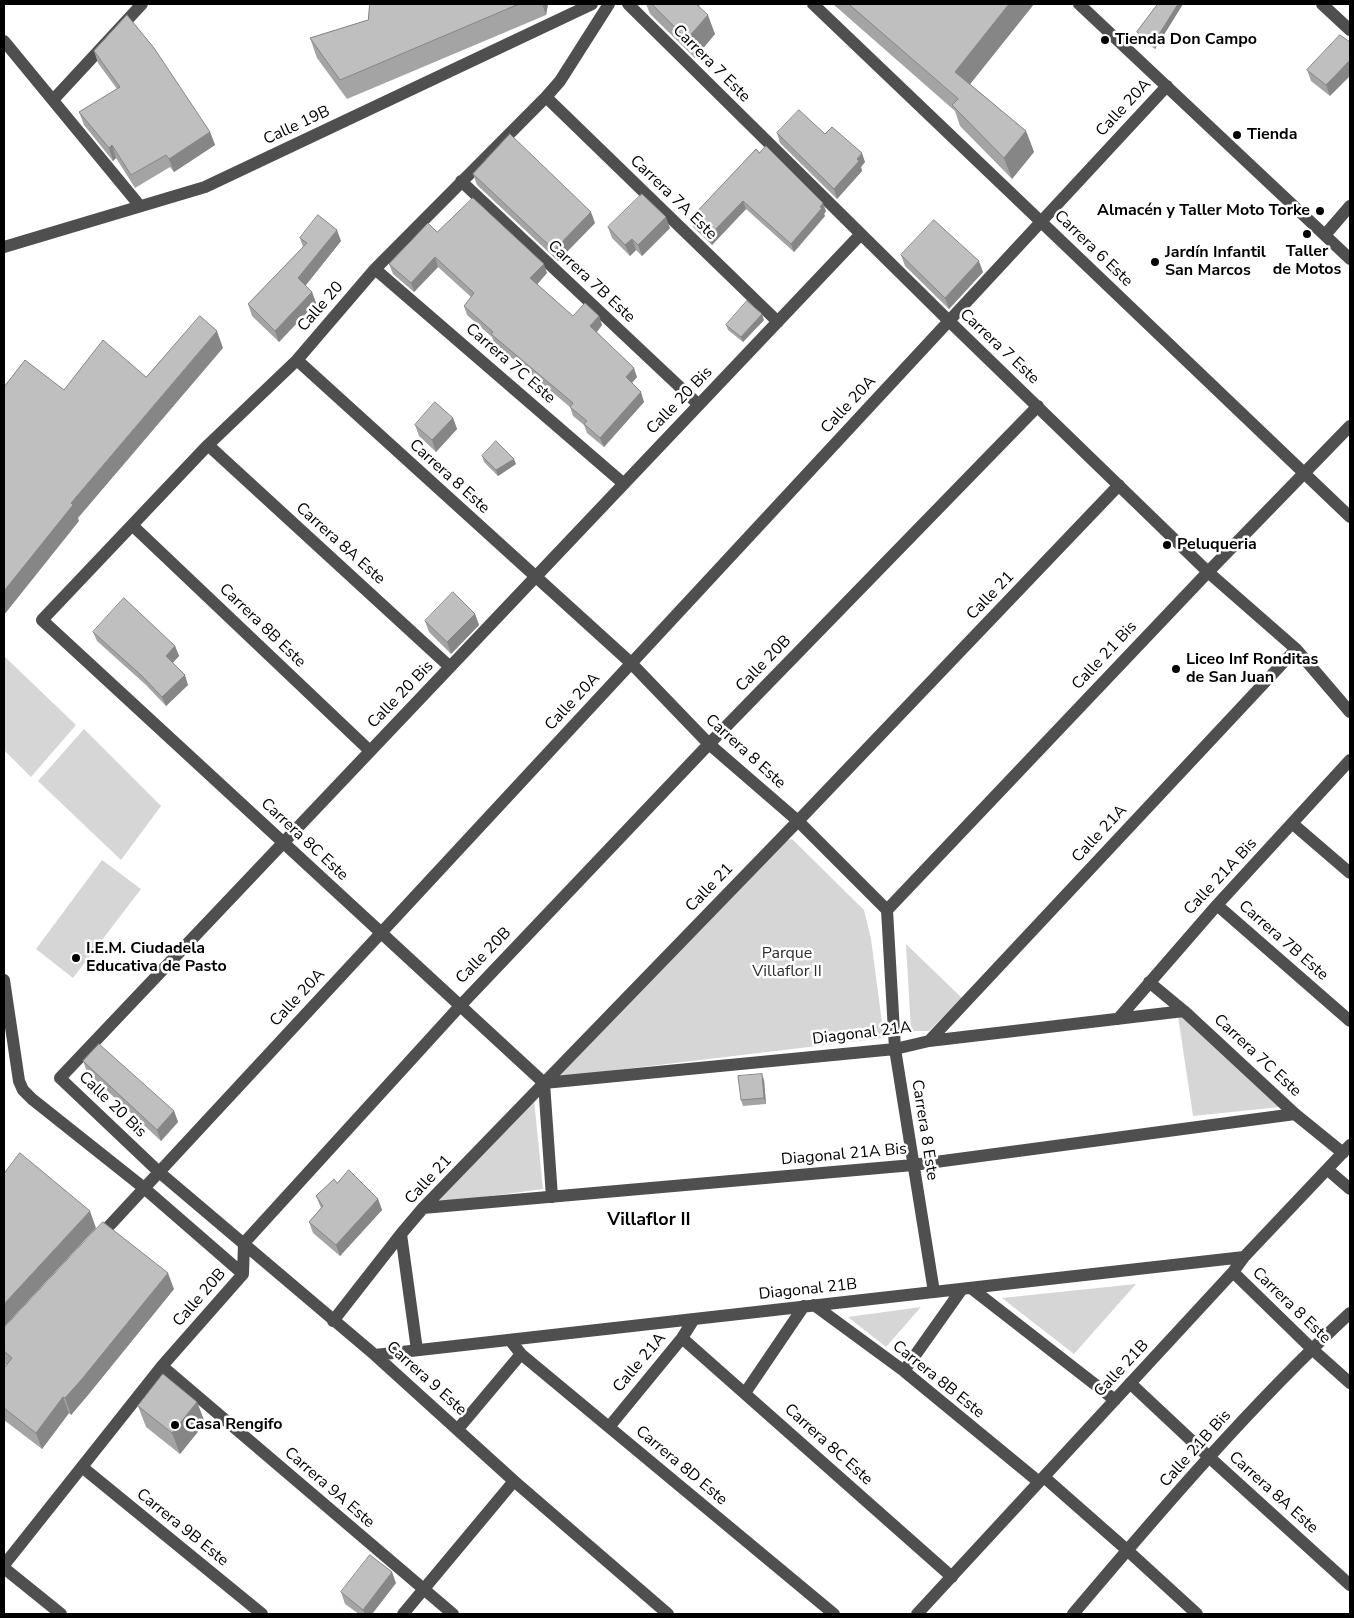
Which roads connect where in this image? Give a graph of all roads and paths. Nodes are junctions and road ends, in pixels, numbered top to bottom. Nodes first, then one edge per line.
1 (142, 4) edge
2 (592, 4) edge
3 (609, 4) edge
4 (628, 4) edge
5 (813, 4) edge
6 (1079, 4) edge
7 (1322, 4) edge
8 (1350, 30) edge
9 (4, 41) edge
10 (1167, 86) junction
11 (546, 97) junction
12 (52, 100) junction
13 (461, 181) junction
14 (140, 206) junction
15 (1350, 206) edge
16 (1041, 222) junction
17 (860, 235) junction
18 (1324, 235) junction
19 (4, 247) edge
20 (1350, 259) edge
21 (375, 269) junction
22 (948, 321) junction
23 (778, 322) junction
24 (297, 360) junction
25 (699, 406) junction
26 (1038, 406) junction
27 (1350, 426) edge
28 (208, 445) junction
29 (1304, 474) junction
30 (624, 484) junction
31 (1119, 486) junction
32 (1350, 517) edge
33 (132, 525) junction
34 (1208, 572) junction
35 (535, 577) junction
36 (42, 620) joint
37 (1296, 650) junction
38 (631, 663) junction
39 (450, 667) junction
40 (1350, 712) edge
41 (709, 744) junction
42 (370, 751) junction
43 (1350, 760) edge
44 (798, 821) junction
45 (1293, 824) junction
46 (283, 843) junction
47 (1350, 873) edge
48 (1217, 905) junction
49 (887, 910) junction
50 (381, 933) junction
51 (4, 980) edge
52 (1149, 982) junction
53 (460, 1006) junction
54 (1184, 1011) junction
55 (1118, 1019) junction
56 (1350, 1021) edge
57 (928, 1041) junction
58 (895, 1049) junction
59 (544, 1083) junction
60 (1295, 1114) junction
61 (1347, 1149) edge
62 (913, 1165) junction
63 (1328, 1170) junction
64 (159, 1172) junction
65 (144, 1188) junction
66 (1350, 1189) edge
67 (552, 1197) junction
68 (423, 1208) junction
69 (401, 1234) junction
70 (244, 1243) junction
71 (90, 1245) edge
72 (1244, 1257) junction
73 (1233, 1272) junction
74 (242, 1274) junction
75 (967, 1288) junction
76 (934, 1292) junction
77 (809, 1306) junction
78 (1350, 1313) edge
79 (694, 1319) junction
80 (333, 1321) junction
81 (682, 1338) junction
82 (510, 1340) junction
83 (1312, 1349) junction
84 (418, 1350) junction
85 (521, 1354) junction
86 (375, 1355) junction
87 (162, 1366) junction
88 (904, 1372) junction
89 (1130, 1383) junction
90 (1350, 1383) edge
91 (745, 1393) junction
92 (1115, 1400) junction
93 (609, 1427) junction
94 (458, 1429) junction
95 (1209, 1457) junction
96 (82, 1467) junction
97 (1041, 1480) junction
98 (514, 1481) junction
99 (1127, 1550) junction
100 (4, 1566) edge
101 (952, 1577) junction
102 (1350, 1584) edge
103 (423, 1590) junction
104 (61, 1614) edge
105 (262, 1614) edge
106 (403, 1614) edge
107 (452, 1614) edge
108 (668, 1614) edge
109 (834, 1614) edge
110 (917, 1614) edge
111 (1073, 1614) edge
112 (1197, 1614) edge

1 - 12 street
2 - 14 street, Calle 19B
3 - 11 street, Calle 20
4 - 17 street, Carrera 7 Este
5 - 16 street, Carrera 6 Este
6 - 10 street
7 - 8 street
9 - 12 street
10 - 16 street, Calle 20A
10 - 18 street
11 - 13 street, Calle 20
11 - 23 street, Carrera 7A Este
12 - 14 street
13 - 21 street, Calle 20
13 - 25 street, Carrera 7B Este
14 - 19 street, Calle 19B
15 - 18 street
16 - 22 street, Calle 20A
16 - 29 street, Carrera 6 Este
17 - 22 street, Carrera 7 Este
17 - 23 street, Calle 20 Bis
18 - 20 street
21 - 24 street, Calle 20
21 - 30 street, Carrera 7C Este
22 - 26 street, Carrera 7 Este
22 - 38 street, Calle 20A
23 - 25 street, Calle 20 Bis
24 - 28 street, Calle 20
24 - 35 street, Carrera 8 Este
25 - 30 street, Calle 20 Bis
26 - 31 street, Carrera 7 Este
26 - 41 street, Calle 20B
27 - 29 street, Calle 21 Bis
28 - 33 street, Calle 20
28 - 39 street, Carrera 8A Este
29 - 32 street, Carrera 6 Este
29 - 34 street, Calle 21 Bis
30 - 35 street, Calle 20 Bis
31 - 34 street, Carrera 7 Este
31 - 44 street, Calle 21
33 - 36 street, Calle 20
33 - 42 street, Carrera 8B Este
34 - 37 street, Carrera 7 Este
34 - 49 street, Calle 21 Bis
35 - 38 street, Carrera 8 Este
35 - 39 street, Calle 20 Bis
36 - 46 street, Carrera 8C Este
37 - 40 street, Carrera 7 Este
37 - 57 street, Calle 21A
38 - 41 street, Carrera 8 Este
38 - 50 street, Calle 20A
39 - 42 street, Calle 20 Bis
41 - 44 street, Carrera 8 Este
41 - 53 street, Calle 20B
42 - 46 street, Calle 20 Bis
43 - 45 street, Calle 21A Bis
44 - 49 street, Carrera 8 Este
44 - 59 street, Calle 21
45 - 47 street
45 - 48 street, Calle 21A Bis
46 - 50 street, Carrera 8C Este
46 - 64 street, Calle 20 Bis
48 - 52 street, Calle 21A Bis
48 - 56 street, Carrera 7B Este
49 - 58 street, Carrera 8 Este
50 - 53 street, Carrera 8C Este
50 - 64 street, Calle 20A
51 - 65 street
52 - 54 street, Carrera 7C Este
52 - 55 street, Calle 21A Bis
53 - 59 street, Carrera 8C Este
53 - 70 street, Calle 20B
54 - 55 street, Diagonal 21A
54 - 60 street, Carrera 7C Este
55 - 57 street, Diagonal 21A
57 - 58 street, Diagonal 21A
58 - 59 street, Diagonal 21A
58 - 62 street, Carrera 8 Este
59 - 67 street
59 - 68 street, Calle 21
60 - 61 street, Carrera 7C Este
60 - 62 street, Diagonal 21A Bis
61 - 63 street, Calle 21B
62 - 67 street, Diagonal 21A Bis
62 - 76 street, Carrera 8 Este
63 - 66 street
63 - 72 street, Calle 21B
64 - 65 street, Calle 20A
64 - 70 street, Carrera 9 Este
65 - 71 street, Calle 20A
65 - 74 street
67 - 68 street, Diagonal 21A Bis
68 - 69 street, Calle 21
69 - 80 street, Calle 21
69 - 84 street
70 - 74 street, Calle 20B
70 - 80 street, Carrera 9 Este
72 - 73 street, Calle 21B
72 - 75 street, Diagonal 21B
73 - 83 street, Carrera 8 Este
73 - 89 street, Calle 21B
74 - 87 street, Calle 20B
75 - 76 street, Diagonal 21B
75 - 88 street
75 - 92 street
76 - 77 street, Diagonal 21B
77 - 79 street, Diagonal 21B
77 - 88 street, Carrera 8B Este
77 - 91 street
78 - 83 street, Calle 21B Bis
79 - 81 street, Calle 21A
79 - 82 street, Diagonal 21B
80 - 86 street, Carrera 9 Este
81 - 91 street, Carrera 8C Este
81 - 93 street, Calle 21A
82 - 84 street, Diagonal 21B
82 - 85 street, Carrera 8D Este
83 - 90 street, Carrera 8 Este
83 - 95 street, Calle 21B Bis
84 - 86 street, Diagonal 21B
85 - 93 street, Carrera 8D Este
85 - 94 street
86 - 94 street, Carrera 9 Este
87 - 96 street, Calle 20B
87 - 103 street, Carrera 9A Este
88 - 97 street, Carrera 8B Este
89 - 92 street, Calle 21B
89 - 95 street, Carrera 8A Este
91 - 101 street, Carrera 8C Este
92 - 97 street, Calle 21B
93 - 109 street, Carrera 8D Este
94 - 98 street, Carrera 9 Este
95 - 99 street, Calle 21B Bis
95 - 102 street, Carrera 8A Este
96 - 100 street, Calle 20B
96 - 105 street, Carrera 9B Este
97 - 99 street, Carrera 8B Este
97 - 101 street, Calle 21B
98 - 103 street
98 - 108 street, Carrera 9 Este
99 - 111 street, Calle 21B Bis
99 - 112 street, Carrera 8B Este
100 - 104 street
101 - 110 street, Calle 21B
103 - 106 street
103 - 107 street, Carrera 9A Este

